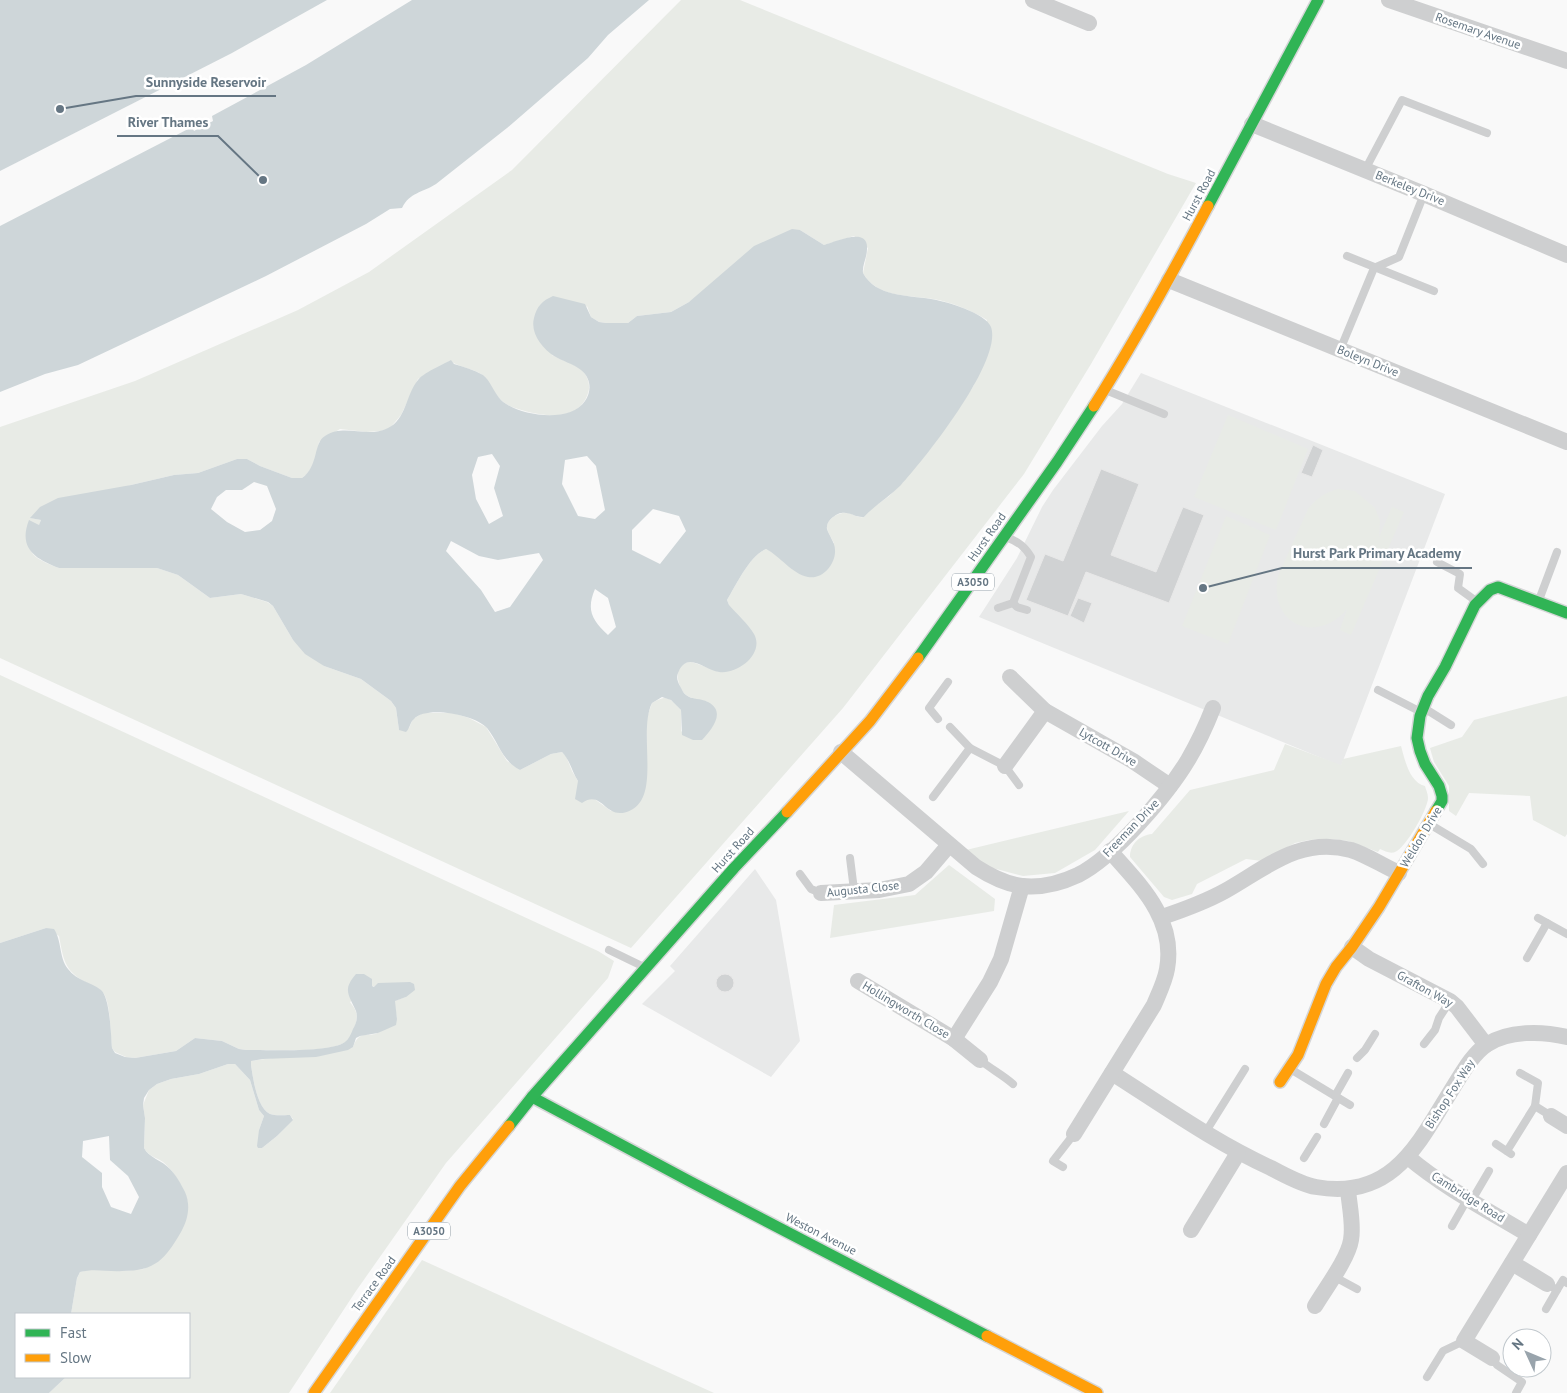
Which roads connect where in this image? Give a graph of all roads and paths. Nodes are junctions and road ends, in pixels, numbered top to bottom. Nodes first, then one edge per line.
1 (1034, 0) edge
2 (1318, 0) edge
3 (1389, 0) edge
4 (1090, 23) dead end
5 (1567, 62) edge
6 (1252, 124) junction
7 (1487, 133) dead end
8 (1365, 170) junction
9 (1424, 194) junction
10 (1567, 255) edge
11 (1347, 256) dead end
12 (1374, 268) junction
13 (1170, 280) junction
14 (1434, 291) dead end
15 (1340, 350) junction
16 (1104, 389) junction
17 (1164, 414) dead end
18 (1567, 442) edge
19 (1004, 537) junction
20 (1558, 552) dead end
21 (1437, 562) dead end
22 (1013, 602) junction
23 (1478, 602) junction
24 (1538, 602) junction
25 (998, 608) dead end
26 (1027, 610) dead end
27 (1567, 613) edge
28 (1010, 677) dead end
29 (948, 682) dead end
30 (1378, 690) dead end
31 (1213, 708) dead end
32 (1421, 709) junction
33 (1045, 711) junction
34 (938, 719) dead end
35 (1451, 725) dead end
36 (950, 727) dead end
37 (970, 748) junction
38 (841, 752) junction
39 (1005, 766) junction
40 (1019, 785) dead end
41 (1170, 786) junction
42 (932, 798) dead end
43 (1429, 824) junction
44 (950, 845) junction
45 (1110, 851) junction
46 (850, 858) dead end
47 (1483, 864) dead end
48 (800, 874) dead end
49 (1399, 874) junction
50 (1022, 886) junction
51 (854, 890) junction
52 (821, 893) joint
53 (1162, 917) junction
54 (1538, 918) dead end
55 (1547, 923) junction
56 (1567, 934) edge
57 (1352, 947) junction
58 (609, 950) dead end
59 (1527, 958) dead end
60 (646, 969) junction
61 (858, 981) dead end
62 (1450, 1001) junction
63 (1375, 1034) dead end
64 (1567, 1037) edge
65 (954, 1039) junction
66 (1424, 1044) dead end
67 (1486, 1045) junction
68 (1357, 1058) dead end
69 (980, 1060) joint
70 (1245, 1069) dead end
71 (1290, 1069) junction
72 (1520, 1072) dead end
73 (1112, 1073) junction
74 (1348, 1073) dead end
75 (1280, 1082) dead end
76 (1013, 1084) dead end
77 (532, 1097) junction
78 (1336, 1097) junction
79 (1350, 1105) dead end
80 (1535, 1106) junction
81 (1551, 1116) joint
82 (1324, 1124) dead end
83 (1567, 1126) edge
84 (1205, 1133) junction
85 (1074, 1134) joint
86 (1317, 1138) dead end
87 (1496, 1144) dead end
88 (1238, 1153) junction
89 (1408, 1157) junction
90 (1304, 1158) dead end
91 (1063, 1167) dead end
92 (1489, 1171) dead end
93 (1567, 1174) edge
94 (1348, 1189) junction
95 (1470, 1199) junction
96 (1452, 1226) dead end
97 (1192, 1230) dead end
98 (1529, 1235) junction
99 (1512, 1263) junction
100 (1333, 1276) junction
101 (1567, 1283) edge
102 (1552, 1287) junction
103 (1357, 1289) dead end
104 (1315, 1306) dead end
105 (1546, 1309) dead end
106 (1464, 1341) junction
107 (1492, 1358) joint
108 (1427, 1377) dead end
109 (314, 1393) edge
110 (1097, 1393) edge
111 (1516, 1393) edge

1 - 4 street
2 - 6 main road, Hurst Road / A3050
3 - 5 street, Rosemary Avenue
6 - 8 street, Berkeley Drive
6 - 13 main road, Hurst Road / A3050
7 - 8 lane
8 - 9 street, Berkeley Drive
9 - 10 street, Berkeley Drive
9 - 12 lane
11 - 12 lane
12 - 14 lane
12 - 15 lane
13 - 15 street, Boleyn Drive
13 - 16 main road, Hurst Road / A3050
15 - 18 street, Boleyn Drive
16 - 17 lane
16 - 19 main road, Hurst Road / A3050
19 - 22 lane
19 - 38 main road, Hurst Road / A3050
20 - 24 lane
21 - 23 lane
22 - 25 lane
22 - 26 lane
23 - 24 main road, Weldon Drive
23 - 32 main road, Weldon Drive
24 - 27 main road, Weldon Drive
28 - 33 street, Lytcott Drive
29 - 34 lane
30 - 32 lane
31 - 41 street, Freeman Drive
32 - 35 lane
32 - 43 main road, Weldon Drive
33 - 39 street
33 - 41 street, Lytcott Drive
36 - 37 lane
37 - 39 lane
37 - 42 lane
38 - 44 street, Freeman Drive
38 - 60 main road, Hurst Road / A3050
39 - 40 lane
41 - 45 street, Freeman Drive
43 - 47 lane
43 - 49 main road, Weldon Drive
44 - 50 street, Freeman Drive
44 - 51 street, Augusta Close
45 - 50 street, Freeman Drive
45 - 53 street
46 - 51 lane
48 - 52 lane
49 - 53 street, Weldon Drive
49 - 57 main road
50 - 65 street, Hollingworth Close
51 - 52 street, Augusta Close
53 - 73 street
54 - 55 lane
55 - 56 lane
55 - 59 lane
57 - 62 street, Grafton Way
57 - 71 main road
58 - 60 lane
60 - 77 main road, Hurst Road / A3050
61 - 65 street, Hollingworth Close
62 - 66 lane
62 - 67 street, Grafton Way
63 - 68 lane
64 - 67 street, Bishop Fox Way
65 - 69 street, Hollingworth Close
67 - 89 street, Bishop Fox Way
69 - 76 lane
70 - 84 lane
71 - 75 main road
71 - 78 lane
72 - 80 lane
73 - 84 street, Bishop Fox Way
73 - 85 street
74 - 78 lane
77 - 109 main road, Terrace Road / A3050
77 - 110 main road, Weston Avenue
78 - 79 lane
78 - 82 lane
80 - 81 lane
80 - 87 lane
81 - 83 street
84 - 88 street, Bishop Fox Way
85 - 91 lane
86 - 90 lane
88 - 94 street, Bishop Fox Way
88 - 97 street
89 - 94 street, Bishop Fox Way
89 - 95 street, Cambridge Road
92 - 95 lane
93 - 98 street
94 - 100 street
95 - 96 lane
95 - 98 street, Cambridge Road
98 - 99 street
99 - 102 street
99 - 106 street
100 - 103 lane
100 - 104 street
101 - 102 lane
102 - 105 lane
106 - 107 street
106 - 108 lane
107 - 111 lane

